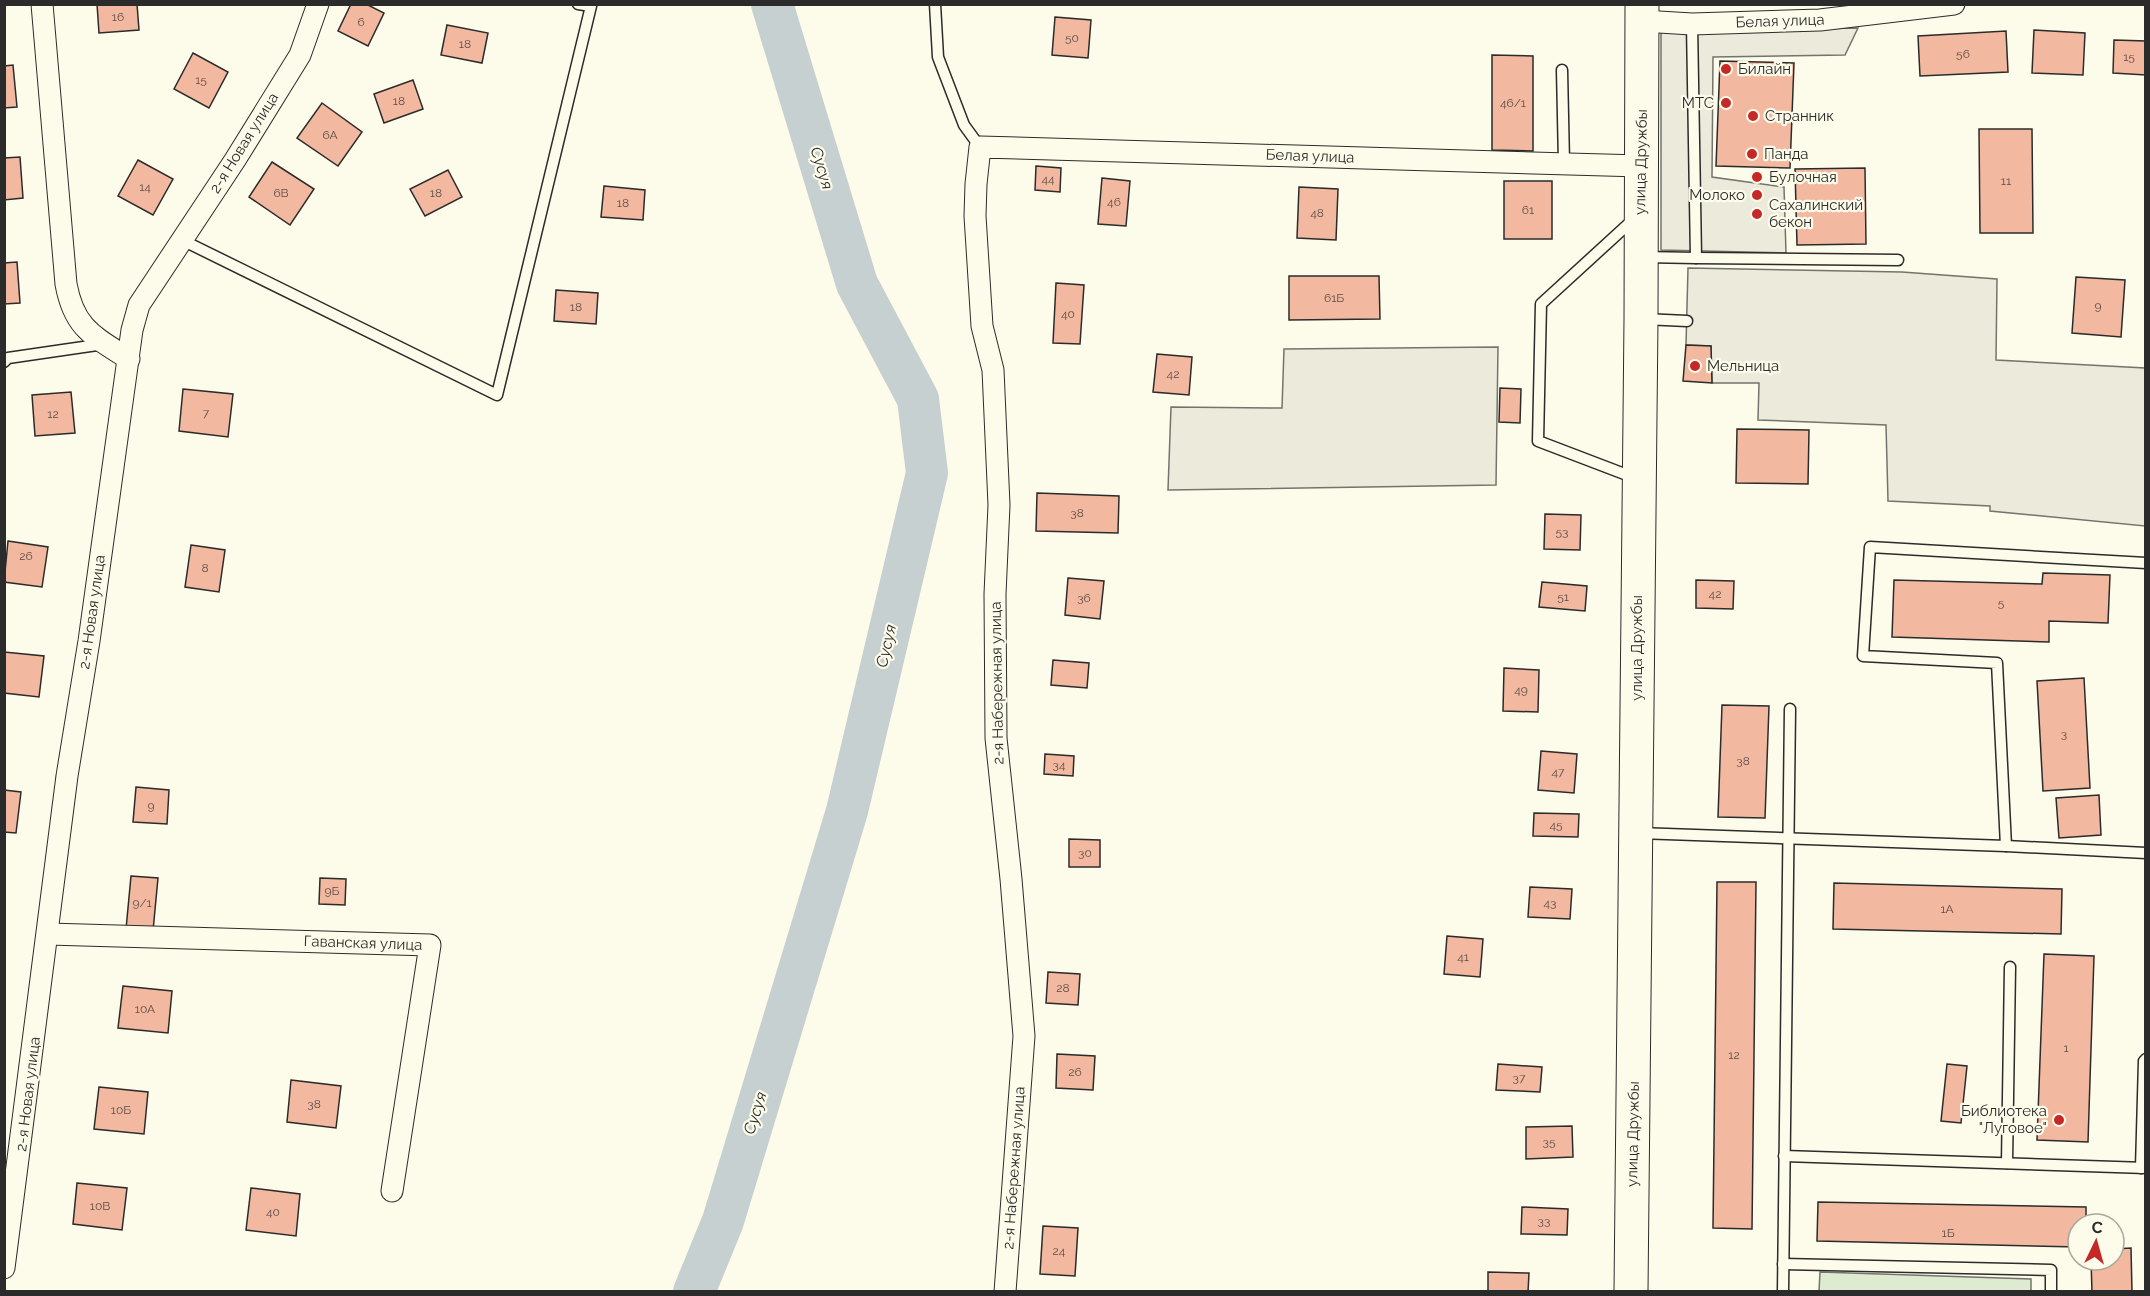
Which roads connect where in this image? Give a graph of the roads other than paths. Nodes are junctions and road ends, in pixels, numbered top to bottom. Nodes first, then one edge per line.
1 (42, 4) edge
2 (318, 4) edge
3 (578, 4) edge
4 (935, 4) edge
5 (1943, 5) edge
6 (1642, 13) edge
7 (1692, 24) junction
8 (1562, 70) dead end
9 (980, 147) junction
10 (1564, 163) junction
11 (1641, 166) junction
12 (1640, 213) junction
13 (182, 240) junction
14 (1640, 257) junction
15 (1696, 258) junction
16 (1898, 260) dead end
17 (1641, 319) junction
18 (1687, 321) dead end
19 (105, 344) junction
20 (129, 359) junction
21 (4, 362) edge
22 (1638, 480) junction
23 (2145, 563) edge
24 (1790, 709) dead end
25 (1636, 833) junction
26 (1787, 838) junction
27 (2006, 846) junction
28 (2145, 853) edge
29 (48, 934) junction
30 (2010, 967) dead end
31 (2145, 1059) edge
32 (1784, 1156) junction
33 (2007, 1163) junction
34 (2143, 1168) edge
35 (392, 1191) dead end
36 (1783, 1264) junction
37 (4, 1268) edge
38 (1005, 1292) edge
39 (1631, 1292) edge
40 (1783, 1292) edge
41 (2051, 1292) edge

1 - 19 street
2 - 13 street, 2-я Новая улица
3 - 13 lane
4 - 9 lane
5 - 7 street, Белая улица
6 - 7 street, Белая улица
6 - 11 main road, улица Дружбы
7 - 15 lane
8 - 10 lane
9 - 10 street, Белая улица
9 - 38 street, 2-я Набережная улица
10 - 11 street, Белая улица
11 - 12 main road, улица Дружбы
12 - 14 main road, улица Дружбы
12 - 22 lane
13 - 20 street, 2-я Новая улица
14 - 15 lane
14 - 17 main road, улица Дружбы
15 - 16 lane
17 - 18 lane
17 - 22 main road, улица Дружбы
19 - 20 street
19 - 21 lane
20 - 29 street, 2-я Новая улица
22 - 25 main road, улица Дружбы
23 - 27 lane
24 - 26 lane
25 - 26 lane
25 - 39 main road, улица Дружбы
26 - 27 lane
26 - 32 lane
27 - 28 lane
29 - 35 street, Гаванская улица
29 - 37 street, 2-я Новая улица
30 - 33 lane
31 - 34 lane
32 - 33 lane
32 - 36 lane
33 - 34 lane
36 - 40 lane
36 - 41 lane

